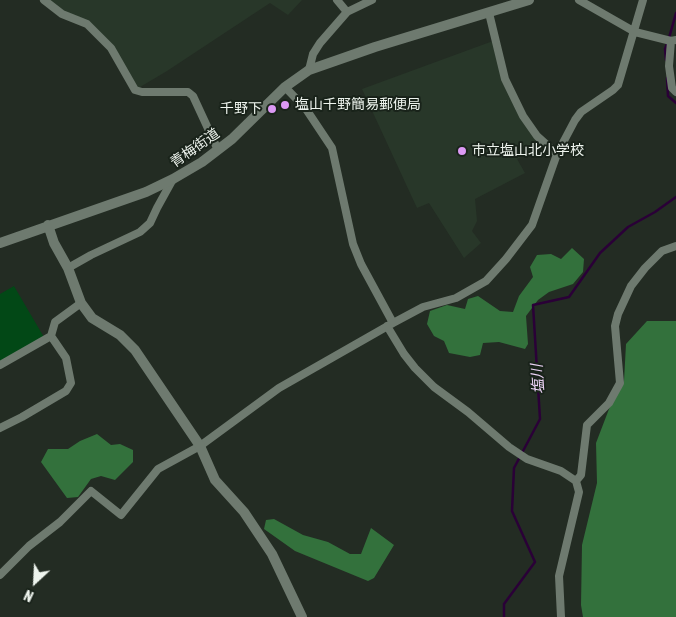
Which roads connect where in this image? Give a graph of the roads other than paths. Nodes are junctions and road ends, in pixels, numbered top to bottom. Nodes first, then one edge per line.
1 (44, 0) edge
2 (337, 0) edge
3 (372, 0) edge
4 (529, 0) edge
5 (580, 0) edge
6 (643, 0) edge
7 (347, 12) junction
8 (488, 13) junction
9 (634, 32) junction
10 (673, 41) edge
11 (308, 70) junction
12 (285, 87) junction
13 (676, 92) edge
14 (218, 150) junction
15 (557, 154) junction
16 (173, 179) junction
17 (48, 225) junction
18 (0, 243) edge
19 (676, 246) edge
20 (68, 268) junction
21 (81, 302) junction
22 (390, 324) junction
23 (51, 336) junction
24 (0, 365) edge
25 (0, 428) edge
26 (200, 446) junction
27 (576, 481) junction
28 (0, 574) edge
29 (302, 617) edge
30 (561, 617) edge

1 - 14 street
2 - 7 street
3 - 7 street
4 - 8 street, 青梅街道
5 - 9 street
6 - 9 street
7 - 11 street
8 - 11 street, 青梅街道
8 - 15 street
9 - 10 street
9 - 15 street
10 - 13 street
11 - 12 street, 青梅街道
12 - 14 street, 青梅街道
12 - 22 street
14 - 16 street, 青梅街道
15 - 22 street
16 - 17 street, 青梅街道
16 - 20 street
17 - 18 street, 青梅街道
17 - 20 street
19 - 27 street
20 - 21 street
21 - 23 street
21 - 26 street
22 - 26 street
22 - 27 street
23 - 24 street
23 - 25 street
26 - 28 street
26 - 29 street
27 - 30 street

